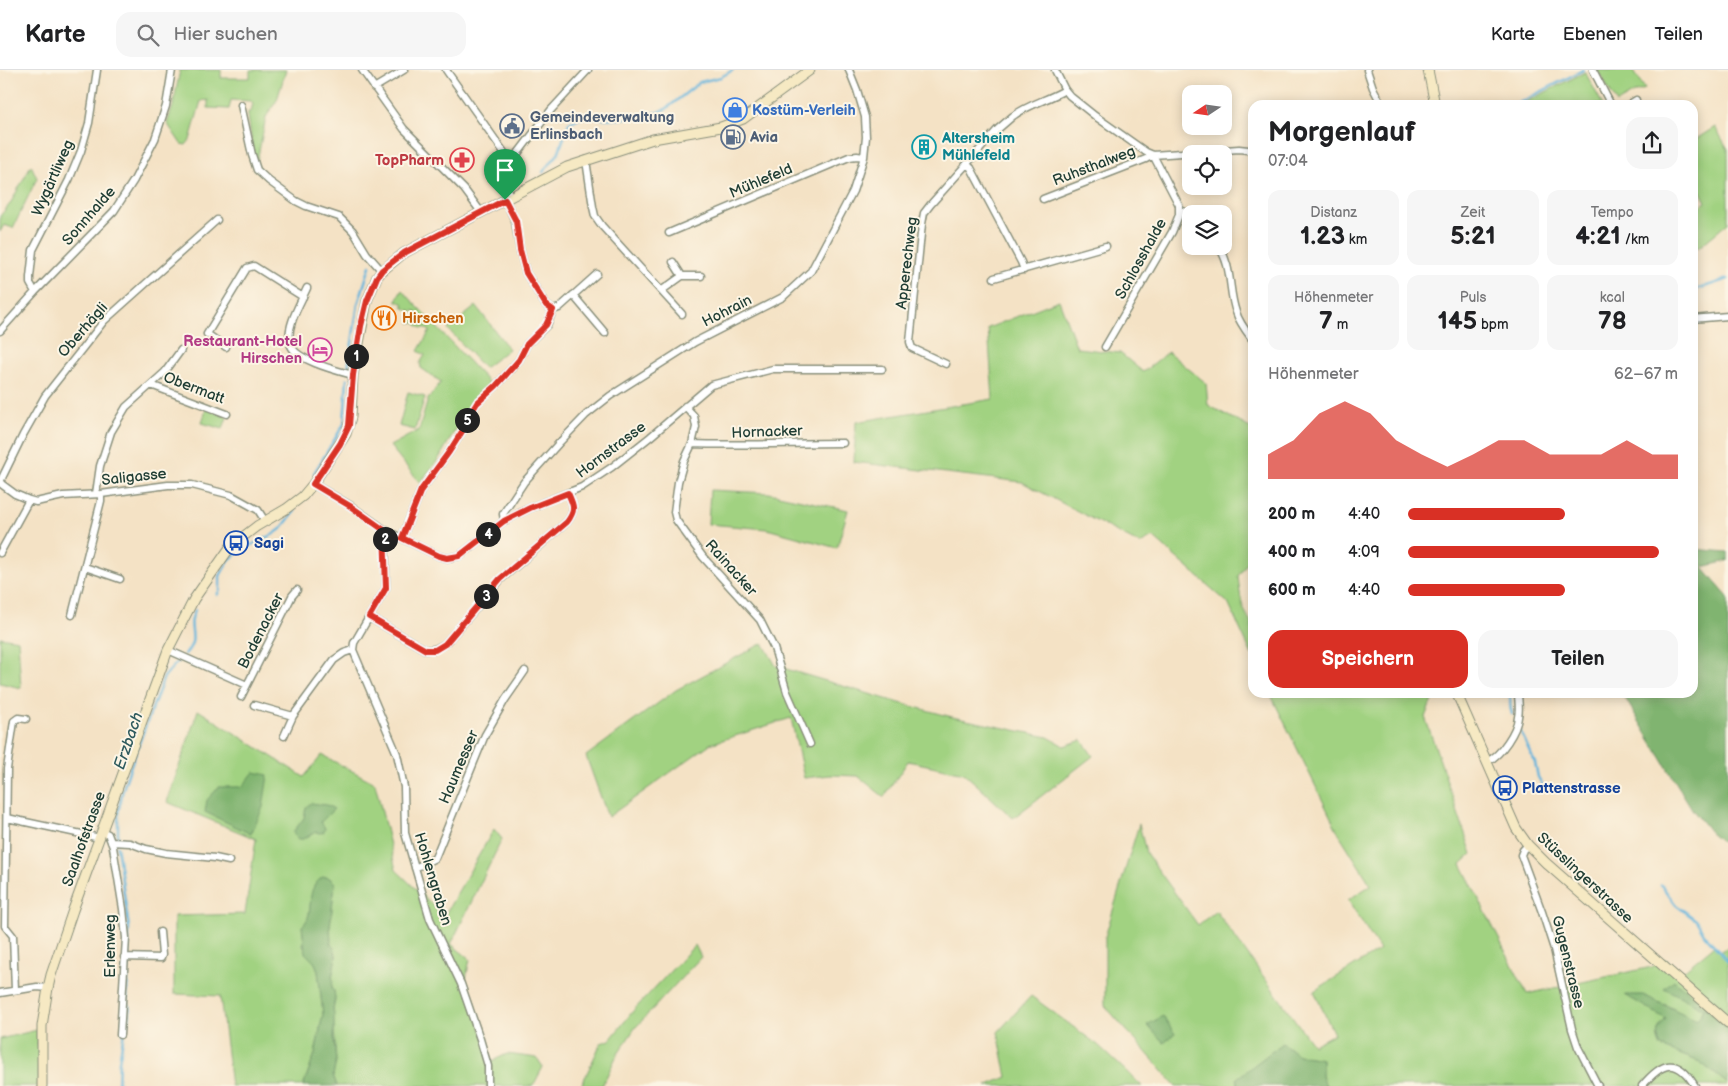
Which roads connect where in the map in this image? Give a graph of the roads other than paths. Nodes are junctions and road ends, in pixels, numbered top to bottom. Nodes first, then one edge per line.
1 (97, 70) edge
2 (172, 70) edge
3 (362, 70) edge
4 (404, 70) edge
5 (446, 70) edge
6 (588, 70) edge
7 (810, 70) edge
8 (848, 70) edge
9 (1055, 70) edge
10 (1367, 70) edge
11 (1428, 70) edge
12 (1593, 70) edge
13 (374, 88) junction
14 (1065, 90) junction
15 (1379, 100) edge
16 (1434, 100) edge
17 (1608, 100) edge
18 (242, 105) dead end
19 (1248, 150) edge
20 (1153, 154) junction
21 (864, 157) junction
22 (586, 160) junction
23 (967, 164) junction
24 (509, 165) junction
25 (507, 198) junction
26 (1043, 199) dead end
27 (1180, 210) joint
28 (481, 212) junction
29 (217, 220) dead end
30 (669, 233) dead end
31 (1106, 246) dead end
32 (1223, 255) edge
33 (673, 262) dead end
34 (382, 270) junction
35 (1024, 270) junction
36 (597, 274) dead end
37 (682, 276) junction
38 (700, 276) dead end
39 (994, 278) dead end
40 (307, 288) dead end
41 (661, 291) junction
42 (35, 292) junction
43 (573, 295) junction
44 (303, 297) junction
45 (553, 310) junction
46 (682, 314) dead end
47 (1728, 316) edge
48 (1698, 318) edge
49 (0, 331) edge
50 (605, 333) dead end
51 (1248, 333) edge
52 (226, 347) dead end
53 (1105, 347) dead end
54 (180, 350) dead end
55 (946, 364) dead end
56 (882, 369) dead end
57 (353, 375) junction
58 (151, 385) junction
59 (686, 406) junction
60 (227, 414) dead end
61 (843, 443) dead end
62 (692, 444) junction
63 (0, 483) edge
64 (313, 484) junction
65 (568, 493) junction
66 (99, 494) junction
67 (29, 500) junction
68 (265, 521) junction
69 (504, 521) junction
70 (384, 530) junction
71 (402, 538) junction
72 (0, 553) edge
73 (85, 567) junction
74 (120, 578) dead end
75 (298, 590) dead end
76 (72, 615) dead end
77 (369, 617) junction
78 (168, 650) junction
79 (353, 650) junction
80 (525, 671) dead end
81 (248, 685) junction
82 (242, 697) dead end
83 (1459, 698) edge
84 (1518, 698) edge
85 (254, 705) dead end
86 (292, 716) junction
87 (26, 720) dead end
88 (284, 736) dead end
89 (810, 744) dead end
90 (1488, 761) junction
91 (6, 818) junction
92 (101, 834) junction
93 (111, 842) junction
94 (1528, 845) junction
95 (229, 861) dead end
96 (415, 868) junction
97 (160, 932) dead end
98 (124, 957) junction
99 (48, 988) junction
100 (15, 990) junction
101 (0, 993) edge
102 (1728, 1023) edge
103 (120, 1035) dead end
104 (42, 1086) edge
105 (488, 1086) edge
106 (1598, 1086) edge
107 (1642, 1086) edge
108 (1695, 1086) edge

1 - 42 street, Wygärtliweg
2 - 42 street, Sonnhalde
3 - 13 street
4 - 13 street
5 - 24 street
6 - 24 street
7 - 22 main road
8 - 21 street, Hohrain
9 - 14 street
10 - 15 street
11 - 16 main road
12 - 17 street
13 - 28 street
14 - 20 street
14 - 23 street, Apperechweg
18 - 34 street
19 - 20 street
20 - 26 street, Ruhsthalweg
20 - 27 street, Schlosshalde
21 - 30 street, Mühlefeld
21 - 69 street, Hohrain
22 - 25 main road
22 - 41 street
23 - 35 street
23 - 55 street, Apperechweg
24 - 25 street
25 - 28 main road
25 - 45 street
27 - 53 street, Schlosshalde
28 - 34 main road
29 - 63 street, Oberhägli
31 - 35 street
32 - 51 street
33 - 37 street
34 - 57 main road, Saalhofstrasse
35 - 39 street
36 - 43 street
37 - 38 street
37 - 41 street
40 - 44 street
41 - 46 street
42 - 49 street, Sonnhalde
43 - 45 street
43 - 50 street
44 - 52 street
44 - 57 street
45 - 71 street
47 - 48 street
54 - 58 street, Obermatt
56 - 59 street, Hornstrasse
57 - 64 main road, Saalhofstrasse
58 - 60 street, Obermatt
58 - 66 street, Obermatt
59 - 62 street, Rainacker
59 - 65 street, Hornstrasse
61 - 62 street, Hornacker
62 - 89 street, Rainacker
63 - 67 street
64 - 68 main road, Saalhofstrasse
64 - 70 street, Hornstrasse
65 - 69 street, Hornstrasse
65 - 77 street
66 - 67 street, Saligasse
66 - 68 street, Saligasse
66 - 73 street, Obermatt
67 - 72 street
68 - 78 main road, Saalhofstrasse
69 - 71 street, Hornstrasse
70 - 71 street, Hornstrasse
70 - 77 street
73 - 74 street
73 - 76 street, Obermatt
75 - 81 street, Bodenacker
77 - 79 street
78 - 81 street, Bodenacker
78 - 92 main road, Saalhofstrasse
79 - 86 street
79 - 96 street, Hohlengraben
80 - 96 street, Haumesser
81 - 82 street, Bodenacker
83 - 90 main road, Stüsslingerstrasse
84 - 90 street
85 - 86 street
86 - 88 street
87 - 91 street
90 - 94 main road, Stüsslingerstrasse
91 - 92 street
91 - 100 street
92 - 93 street, Erlenweg
92 - 99 main road, Saalhofstrasse
93 - 95 street
93 - 98 street, Erlenweg
94 - 102 main road, Stüsslingerstrasse
94 - 106 street, Gugenstrasse
96 - 105 street, Hohlengraben
97 - 98 street
98 - 103 street, Erlenweg
99 - 100 street
99 - 104 main road, Saalhofstrasse
100 - 101 street
107 - 108 street

